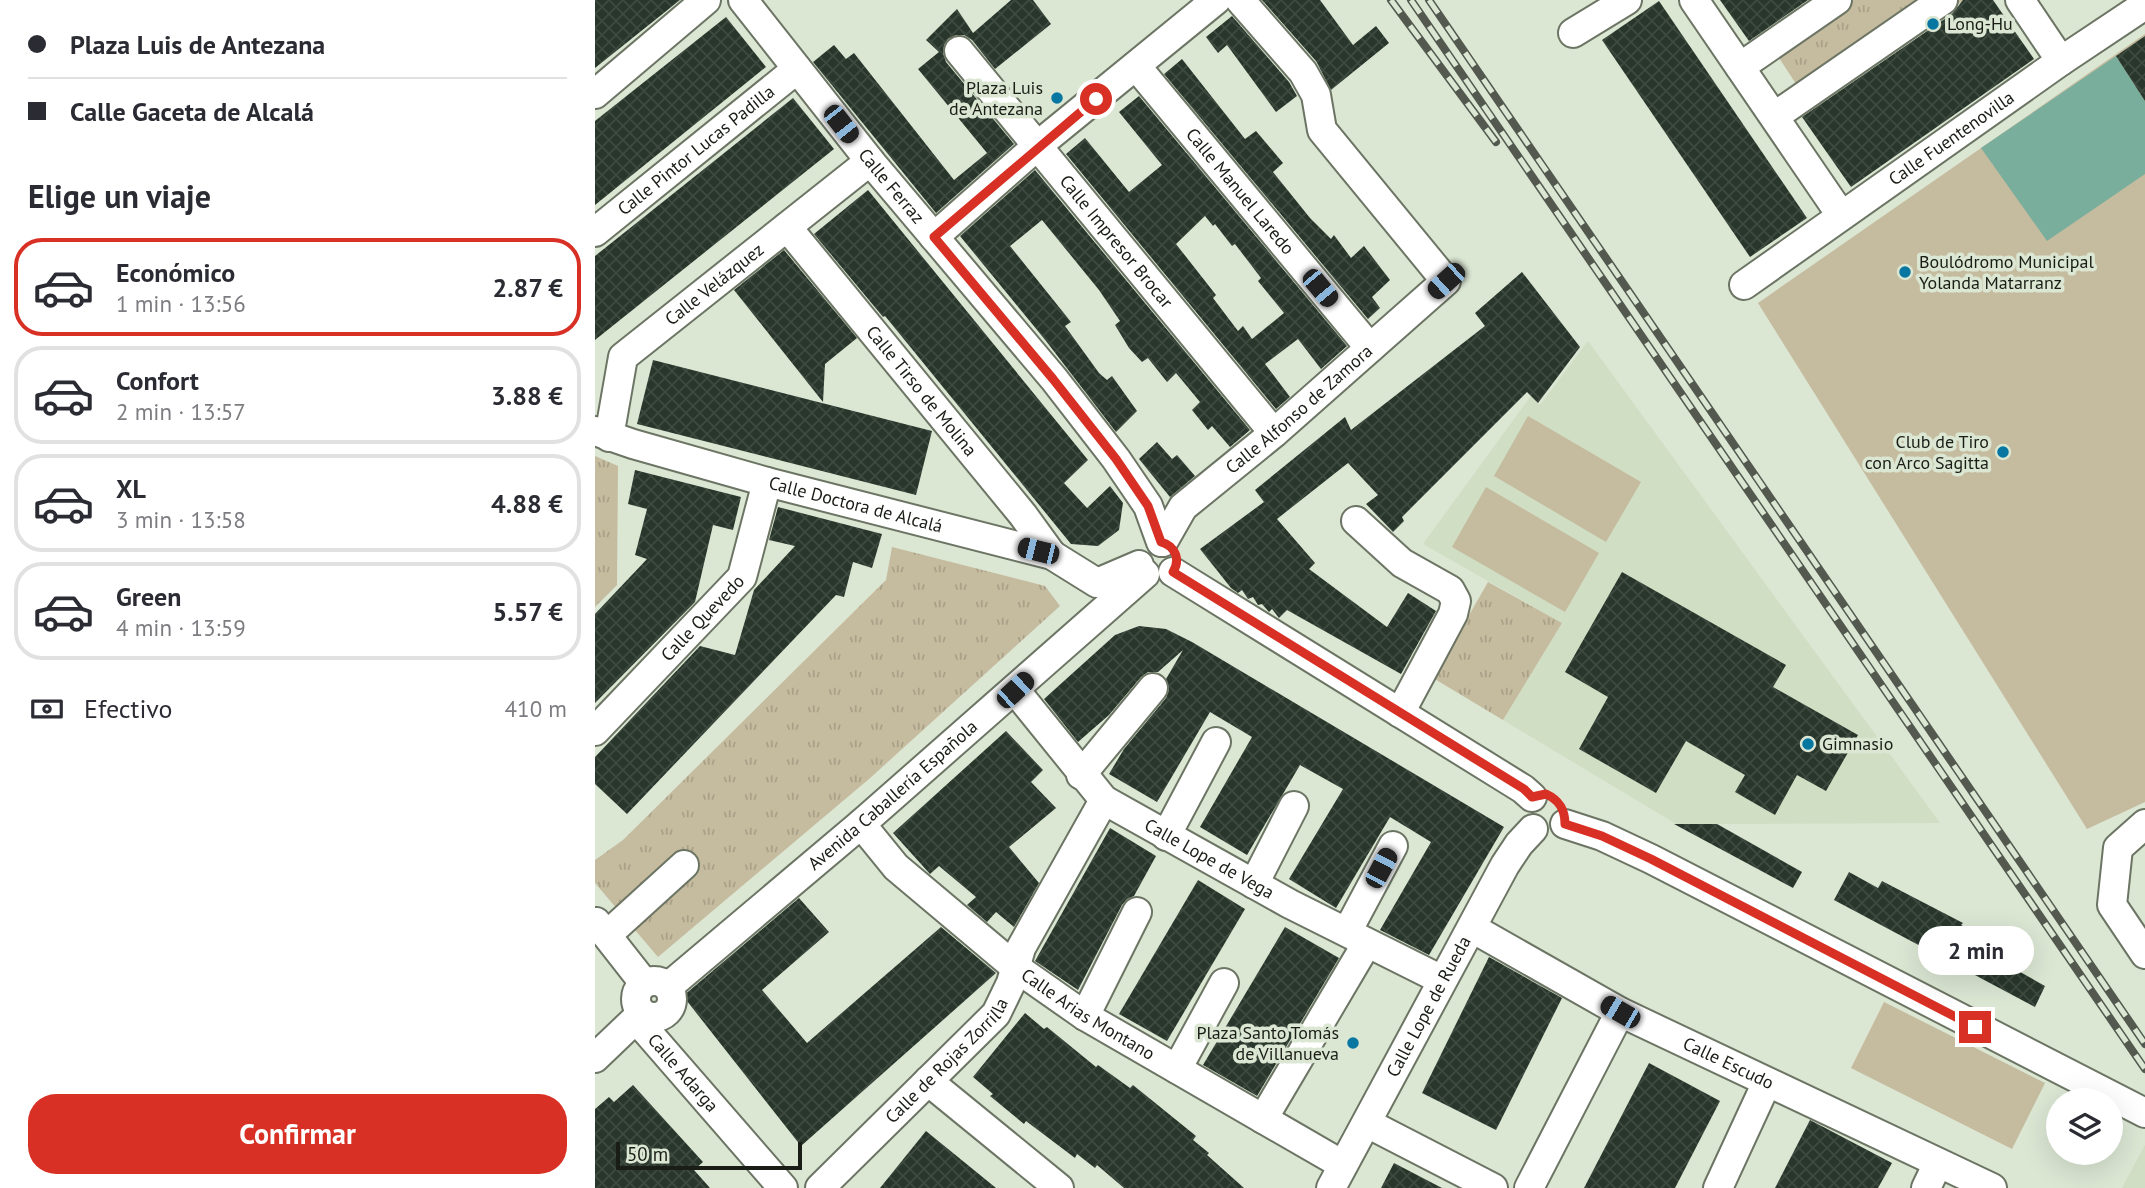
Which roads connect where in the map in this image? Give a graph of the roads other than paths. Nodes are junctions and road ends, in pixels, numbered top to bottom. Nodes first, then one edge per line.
1 (706, 0) edge
2 (743, 0) edge
3 (1216, 0) edge
4 (1240, 0) edge
5 (1627, 0) edge
6 (1694, 0) edge
7 (1836, 0) edge
8 (1943, 0) edge
9 (2020, 0) edge
10 (2145, 5) edge
11 (1573, 33) dead end
12 (959, 51) dead end
13 (2061, 61) junction
14 (1136, 66) junction
15 (1740, 67) junction
16 (797, 69) junction
17 (595, 94) edge
18 (1775, 116) junction
19 (1037, 147) junction
20 (870, 162) junction
21 (1841, 215) junction
22 (787, 227) junction
23 (595, 232) edge
24 (934, 237) junction
25 (1744, 285) dead end
26 (1370, 348) junction
27 (1274, 433) junction
28 (602, 434) edge
29 (767, 482) junction
30 (1356, 521) dead end
31 (1162, 542) junction
32 (1052, 555) junction
33 (1142, 570) junction
34 (1173, 572) junction
35 (1153, 688) dead end
36 (1015, 690) junction
37 (1400, 713) junction
38 (595, 732) edge
39 (1216, 743) dead end
40 (1081, 775) junction
41 (1532, 797) junction
42 (1104, 800) junction
43 (1294, 806) dead end
44 (862, 824) junction
45 (1565, 824) junction
46 (2145, 824) edge
47 (1532, 829) junction
48 (1166, 836) junction
49 (1392, 846) dead end
50 (684, 865) dead end
51 (1254, 884) junction
52 (1137, 912) dead end
53 (601, 928) edge
54 (1472, 928) junction
55 (1357, 938) junction
56 (2145, 954) edge
57 (1015, 967) junction
58 (1443, 980) junction
59 (1224, 983) dead end
60 (657, 984) junction
61 (1620, 1012) junction
62 (1085, 1016) junction
63 (640, 1017) junction
64 (595, 1058) edge
65 (1177, 1069) junction
66 (928, 1081) junction
67 (1767, 1082) junction
68 (2145, 1113) edge
69 (1263, 1119) junction
70 (1367, 1123) junction
71 (1932, 1176) edge
72 (1337, 1177) edge
73 (783, 1188) edge
74 (820, 1188) edge
75 (1059, 1188) edge
76 (1493, 1188) edge
77 (1529, 1188) edge
78 (1718, 1188) edge
79 (1992, 1188) edge

1 - 17 street
2 - 16 street, Calle Ferraz
3 - 14 street
4 - 26 street, Calle Alfonso de Zamora
5 - 11 street
6 - 15 street
7 - 15 street
8 - 18 street
9 - 13 street
10 - 13 street, Calle Fuentenovilla
12 - 19 street, Calle Impresor Brocar
13 - 21 street, Calle Fuentenovilla
14 - 19 street
14 - 26 street, Calle Manuel Laredo
15 - 18 street
16 - 20 street, Calle Ferraz
16 - 23 street, Calle Pintor Lucas Padilla
18 - 21 street
19 - 24 street
19 - 27 street, Calle Impresor Brocar
20 - 22 street, Calle Velázquez
20 - 24 street, Calle Ferraz
21 - 25 street, Calle Fuentenovilla
22 - 28 street, Calle Velázquez
22 - 32 street, Calle Tirso de Molina
24 - 31 street, Calle Ferraz
26 - 27 street, Calle Alfonso de Zamora
27 - 31 street, Calle Alfonso de Zamora
28 - 29 street, Calle Doctora de Alcalá
29 - 32 street, Calle Doctora de Alcalá
29 - 38 street, Calle Quevedo
30 - 37 street
31 - 33 street
31 - 34 street
32 - 33 street, Calle Doctora de Alcalá
33 - 34 street
33 - 36 street, Avenida Caballería Española
34 - 37 street
35 - 40 street
36 - 40 street, Calle Lope de Vega
36 - 44 street, Avenida Caballería Española
37 - 41 street
39 - 48 street
40 - 42 street, Calle Lope de Vega
41 - 45 street
41 - 47 street
42 - 48 street, Calle Lope de Vega
42 - 57 street, Calle de Rojas Zorrilla
43 - 51 street
44 - 57 street, Calle Arias Montano
44 - 60 street, Avenida Caballería Española
45 - 47 street
45 - 68 street
46 - 56 street
47 - 54 street, Calle Lope de Rueda
48 - 51 street, Calle Lope de Vega
49 - 55 street
50 - 53 street
51 - 55 street, Calle Lope de Vega
52 - 62 street
53 - 60 street
54 - 58 street, Calle Lope de Rueda
54 - 61 street, Calle Escudo
55 - 58 street, Calle Lope de Vega
55 - 69 street
57 - 62 street, Calle Arias Montano
57 - 66 street, Calle de Rojas Zorrilla
58 - 70 street, Calle Lope de Rueda
59 - 65 street
60 - 63 street
61 - 67 street, Calle Escudo
61 - 77 street
62 - 65 street, Calle Arias Montano
63 - 64 street
63 - 73 street, Calle Adarga
65 - 69 street, Calle Arias Montano
66 - 74 street, Calle de Rojas Zorrilla
66 - 75 street
67 - 71 street, Calle Escudo
67 - 78 street
69 - 72 street, Calle Arias Montano
70 - 72 street, Calle Lope de Rueda
70 - 76 street
71 - 79 street, Calle Escudo

